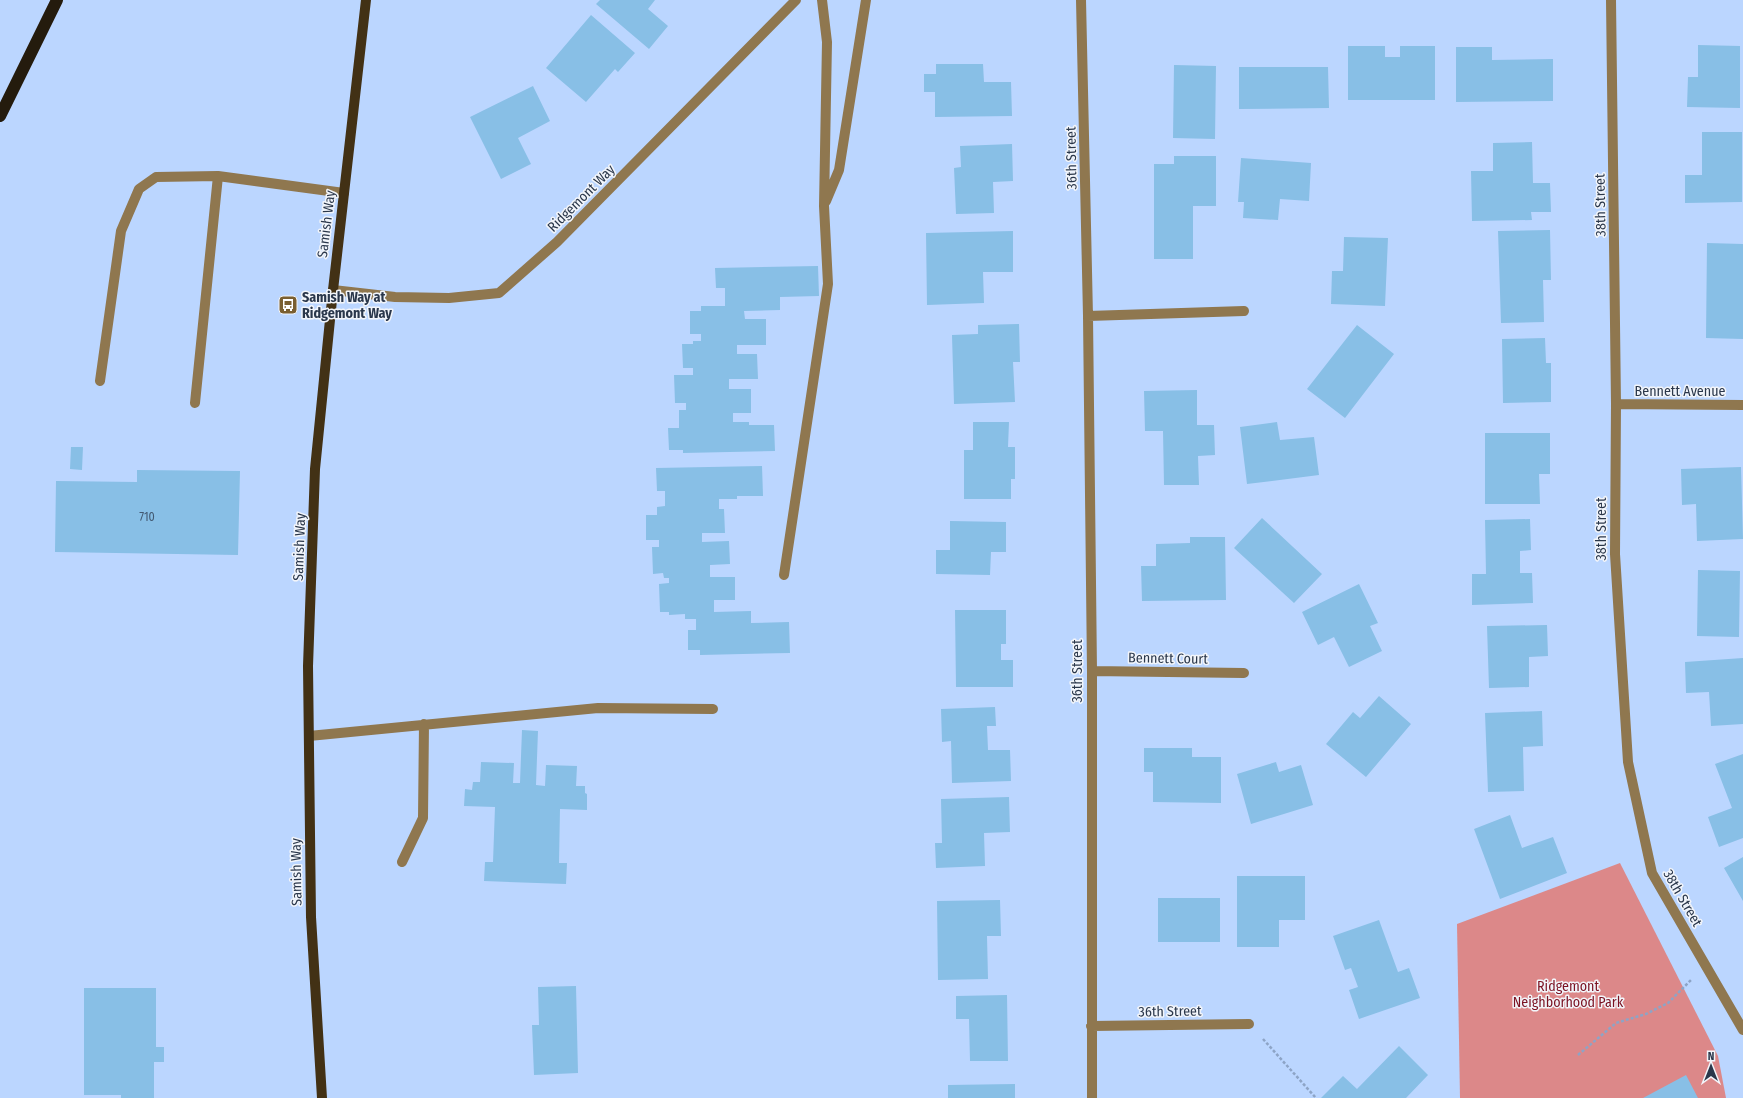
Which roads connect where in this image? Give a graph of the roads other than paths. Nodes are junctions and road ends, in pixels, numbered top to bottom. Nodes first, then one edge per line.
1 (57, 0) edge
2 (366, 0) edge
3 (796, 0) edge
4 (822, 0) edge
5 (866, 0) edge
6 (1081, 0) edge
7 (1611, 0) edge
8 (0, 116) edge
9 (218, 176) junction
10 (344, 193) junction
11 (824, 206) junction
12 (333, 290) junction
13 (1244, 311) dead end
14 (1088, 316) junction
15 (100, 381) dead end
16 (195, 403) dead end
17 (1616, 404) junction
18 (1743, 405) edge
19 (784, 575) dead end
20 (1092, 671) junction
21 (1244, 673) dead end
22 (713, 709) dead end
23 (424, 724) junction
24 (309, 736) junction
25 (402, 862) dead end
26 (1249, 1024) road end
27 (1091, 1026) junction
28 (1743, 1030) edge
29 (322, 1098) edge
30 (1092, 1098) edge

1 - 8 highway
2 - 10 main road, Samish Way
3 - 12 street, Ridgemont Way
4 - 11 street
5 - 11 street
6 - 14 street, 36th Street
7 - 17 street, 38th Street
9 - 10 street
9 - 15 street
9 - 16 street
10 - 12 main road, Samish Way
11 - 19 street
12 - 24 main road, Samish Way
13 - 14 street
14 - 20 street, 36th Street
17 - 18 street, Bennett Avenue
17 - 28 street, 38th Street
20 - 21 street, Bennett Court
20 - 27 street, 36th Street
22 - 23 street
23 - 24 street
23 - 25 street
24 - 29 main road, Samish Way
26 - 27 street, 36th Street
27 - 30 street, 36th Street

